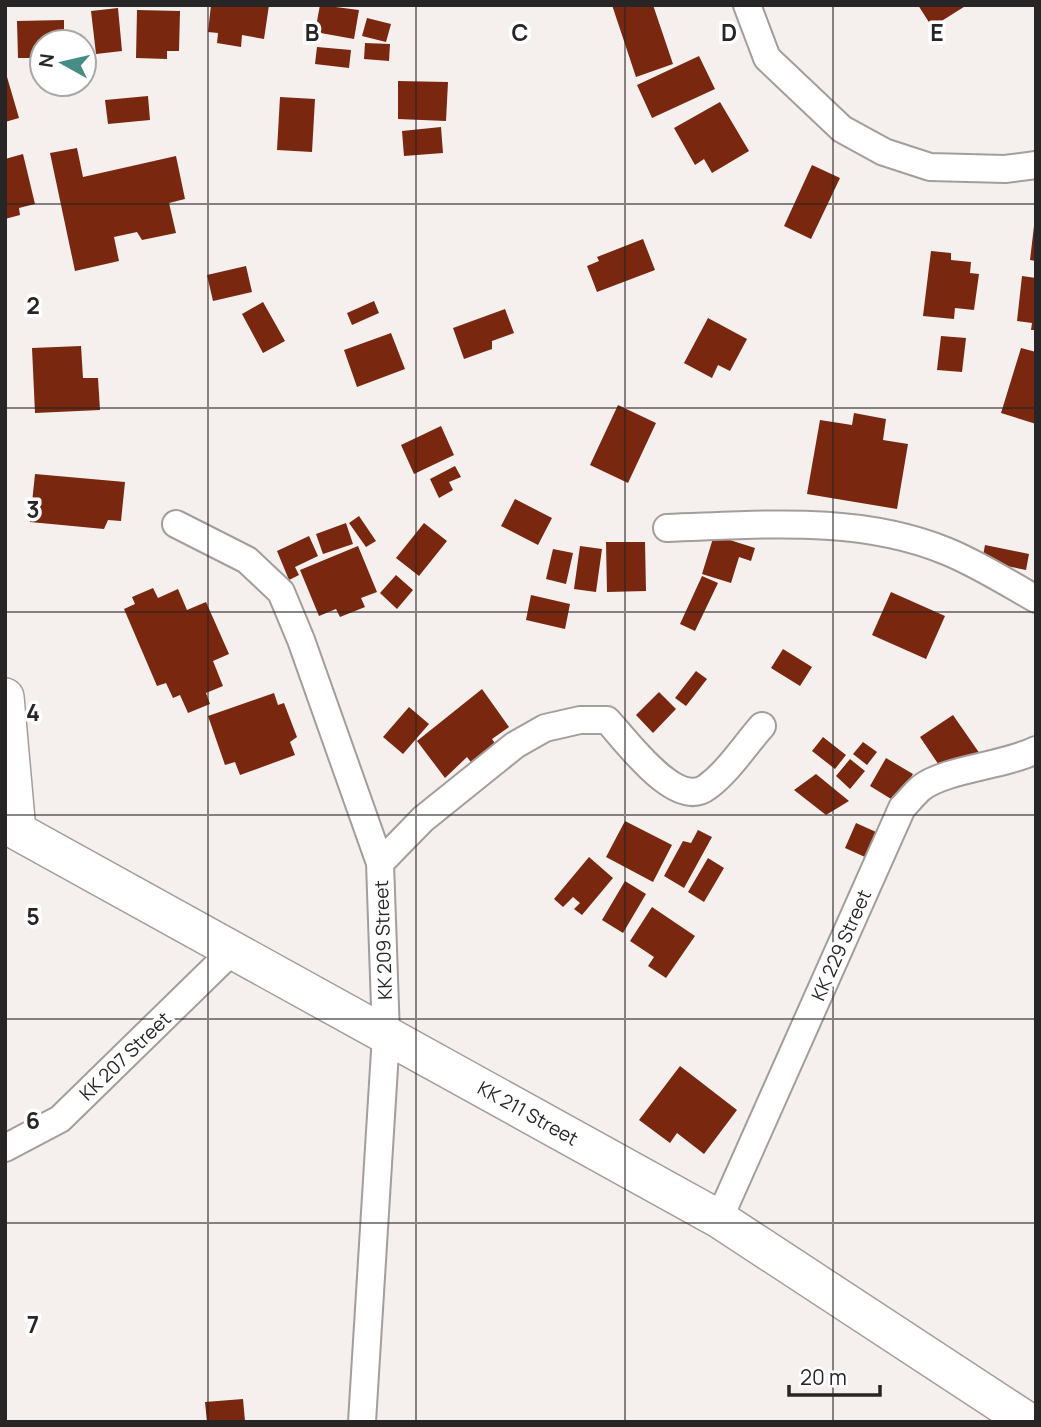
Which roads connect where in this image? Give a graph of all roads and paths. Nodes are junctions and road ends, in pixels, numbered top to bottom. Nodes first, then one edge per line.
1 (747, 5) edge
2 (1036, 166) edge
3 (176, 524) dead end
4 (667, 528) dead end
5 (1036, 599) edge
6 (5, 697) edge
7 (762, 726) dead end
8 (1036, 750) edge
9 (380, 863) junction
10 (234, 949) junction
11 (386, 1035) junction
12 (5, 1148) edge
13 (719, 1219) junction
14 (1024, 1421) edge
15 (362, 1422) edge

1 - 2 street
3 - 9 street
4 - 5 street
6 - 10 main road, KK 211 Street
7 - 9 street, KK 209 Street
8 - 13 street, KK 229 Street
9 - 11 street, KK 209 Street
10 - 11 main road, KK 211 Street
10 - 12 street, KK 207 Street
11 - 13 main road, KK 211 Street
11 - 15 street, KK 209 Street
13 - 14 main road, KK 211 Street

